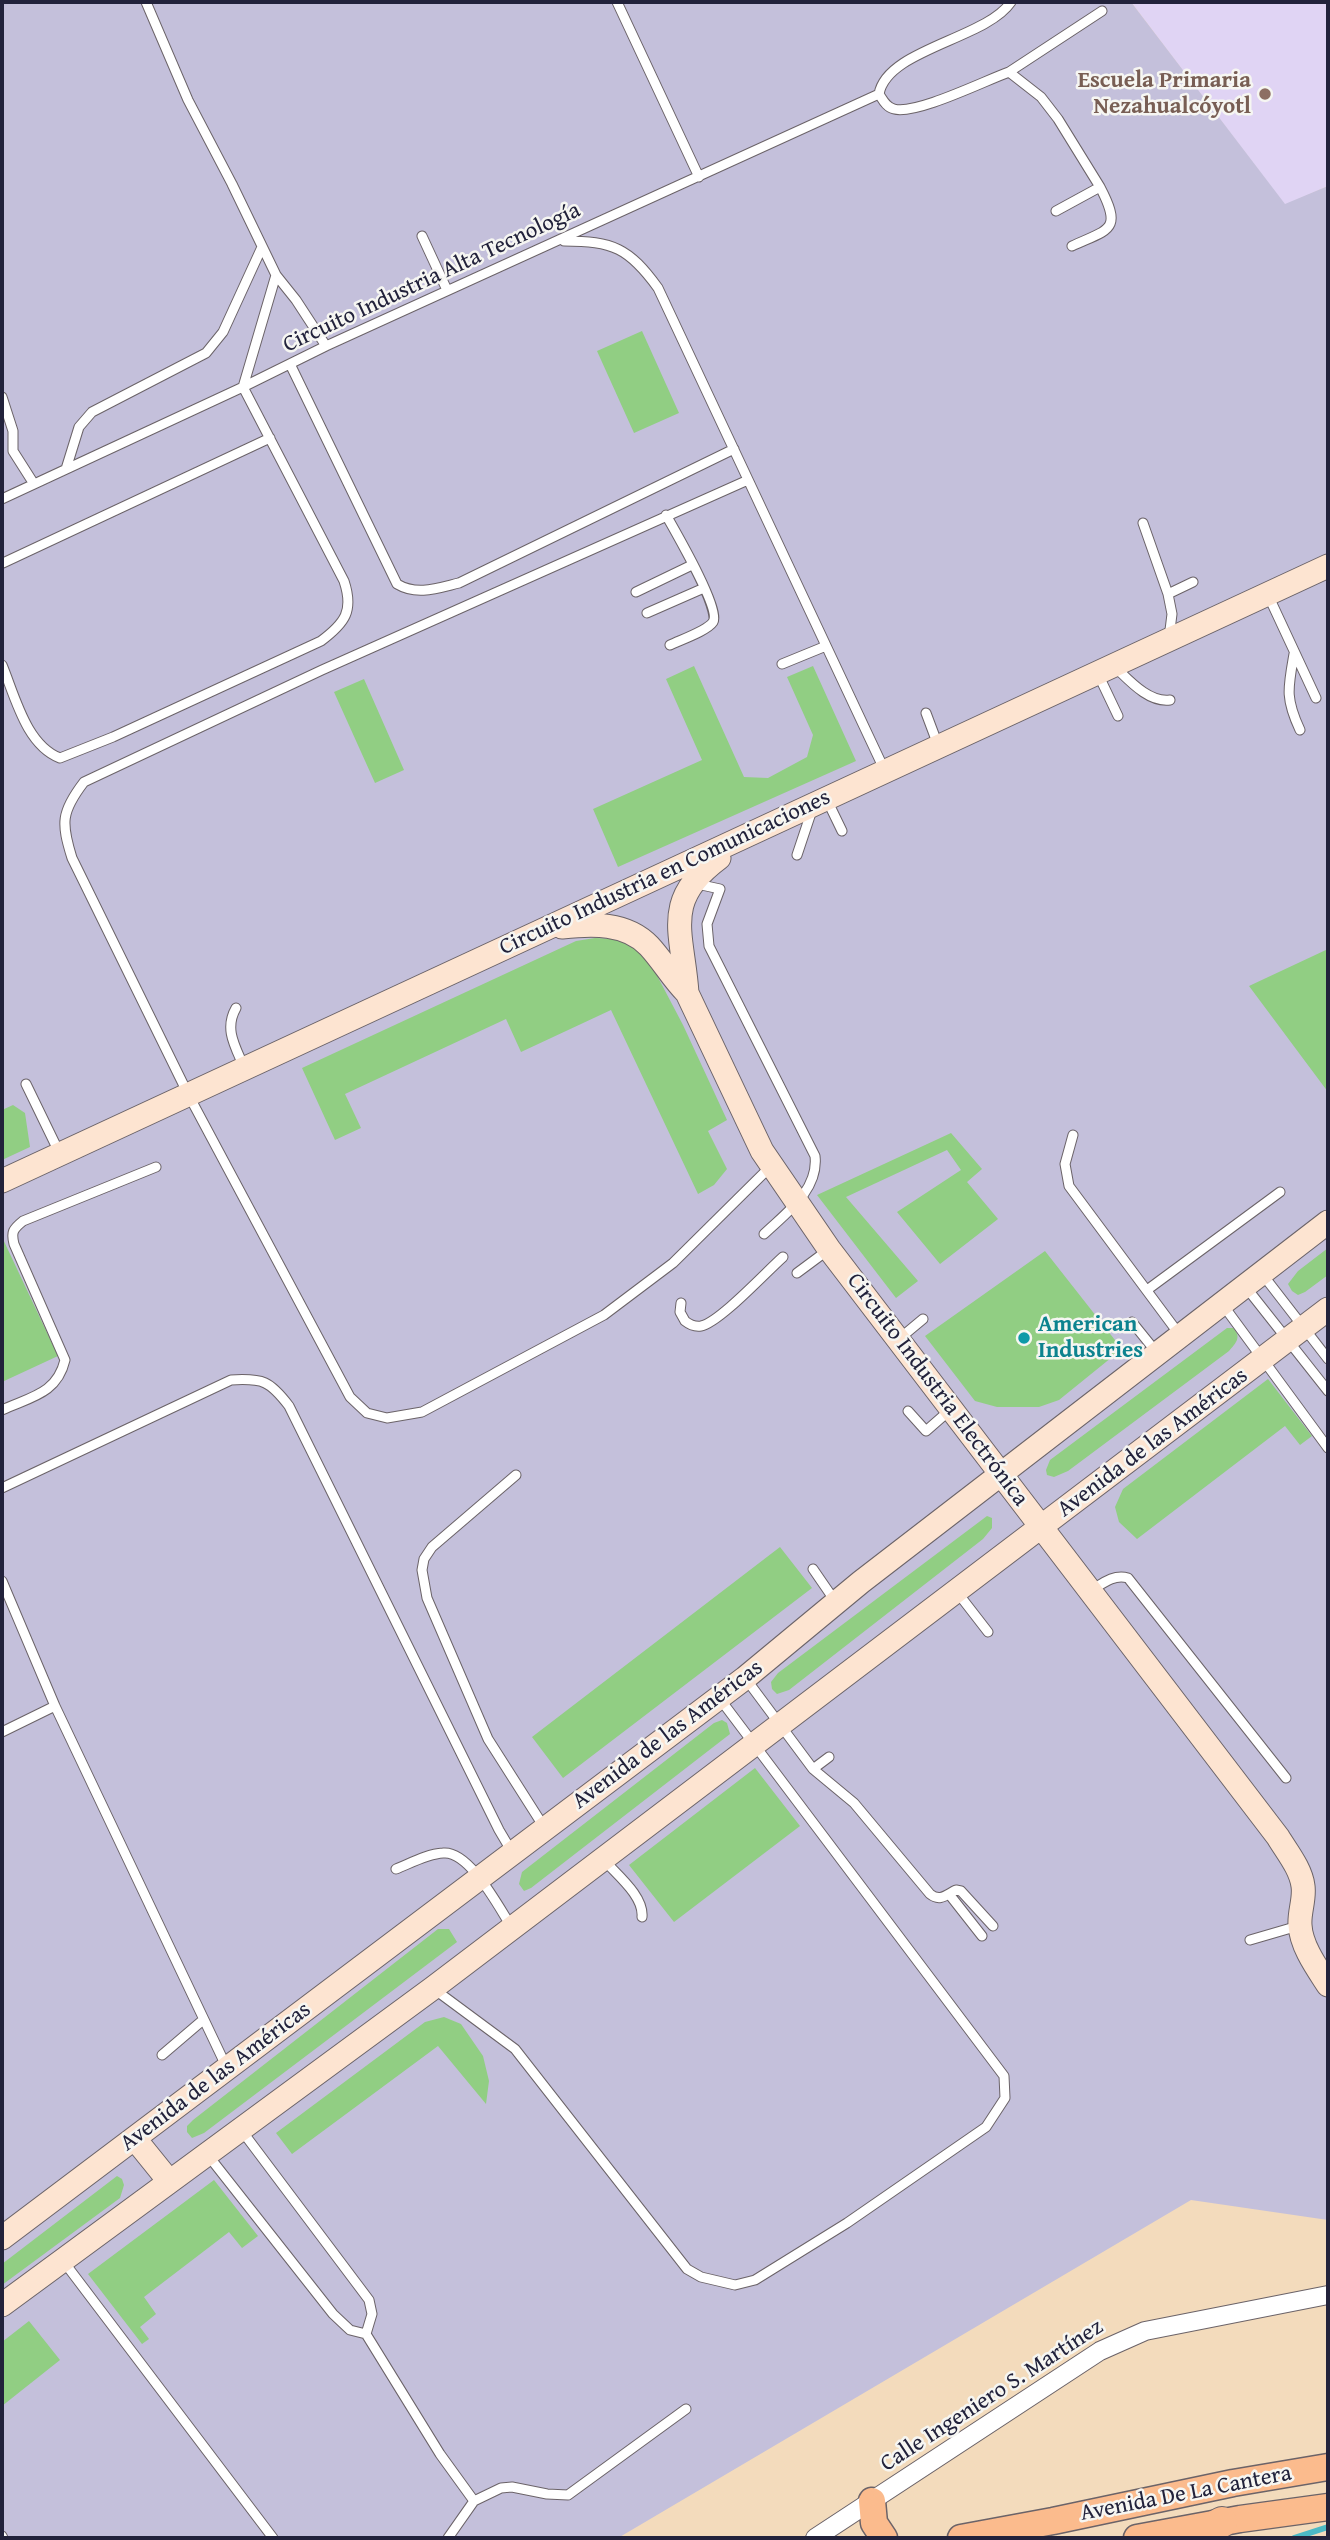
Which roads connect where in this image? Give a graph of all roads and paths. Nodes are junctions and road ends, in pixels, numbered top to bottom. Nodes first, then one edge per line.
1 (146, 2) edge
2 (617, 2) edge
3 (1012, 2) edge
4 (1102, 11) dead end
5 (1009, 72) junction
6 (879, 94) junction
7 (699, 177) junction
8 (1100, 187) junction
9 (1056, 211) dead end
10 (422, 236) dead end
11 (558, 242) junction
12 (1072, 246) dead end
13 (262, 247) junction
14 (276, 275) junction
15 (447, 290) junction
16 (326, 345) junction
17 (290, 364) junction
18 (243, 387) junction
19 (2, 397) edge
20 (270, 438) junction
21 (734, 449) junction
22 (66, 469) junction
23 (748, 480) junction
24 (34, 484) junction
25 (2, 499) edge
26 (666, 515) junction
27 (1143, 523) dead end
28 (3, 563) edge
29 (692, 565) junction
30 (1328, 566) edge
31 (1193, 582) dead end
32 (704, 587) junction
33 (636, 592) dead end
34 (1168, 593) junction
35 (1267, 594) junction
36 (647, 612) dead end
37 (1169, 639) junction
38 (670, 645) dead end
39 (826, 646) junction
40 (1295, 653) junction
41 (782, 664) dead end
42 (2, 665) edge
43 (1105, 669) junction
44 (1316, 698) dead end
45 (1170, 700) dead end
46 (926, 713) dead end
47 (1118, 716) dead end
48 (1300, 730) dead end
49 (939, 747) junction
50 (885, 771) junction
51 (820, 801) junction
52 (758, 830) junction
53 (842, 831) dead end
54 (797, 855) dead end
55 (692, 882) junction
56 (545, 929) junction
57 (687, 993) junction
58 (236, 1008) dead end
59 (244, 1067) junction
60 (26, 1084) dead end
61 (188, 1094) junction
62 (1073, 1135) dead end
63 (60, 1155) junction
64 (771, 1165) junction
65 (156, 1167) dead end
66 (2, 1181) edge
67 (1280, 1192) dead end
68 (797, 1202) junction
69 (1328, 1222) edge
70 (764, 1234) dead end
71 (829, 1249) junction
72 (783, 1257) dead end
73 (797, 1273) dead end
74 (1253, 1280) junction
75 (1147, 1290) junction
76 (681, 1303) dead end
77 (1222, 1304) junction
78 (1328, 1309) edge
79 (923, 1320) dead end
80 (1132, 1322) dead end
81 (1295, 1334) junction
82 (1180, 1335) junction
83 (897, 1340) junction
84 (1157, 1353) junction
85 (1264, 1358) junction
86 (1328, 1359) edge
87 (1328, 1391) edge
88 (951, 1409) junction
89 (2, 1410) edge
90 (908, 1411) dead end
91 (1328, 1448) edge
92 (1000, 1474) junction
93 (516, 1475) dead end
94 (2, 1488) edge
95 (1042, 1527) junction
96 (813, 1569) dead end
97 (2, 1581) edge
98 (956, 1591) junction
99 (1090, 1591) junction
100 (836, 1602) junction
101 (988, 1632) dead end
102 (745, 1678) junction
103 (719, 1697) junction
104 (55, 1706) junction
105 (780, 1725) junction
106 (2, 1732) edge
107 (755, 1744) junction
108 (829, 1757) dead end
109 (813, 1769) junction
110 (1286, 1778) dead end
111 (545, 1828) junction
112 (513, 1853) junction
113 (603, 1858) junction
114 (396, 1869) dead end
115 (480, 1879) junction
116 (949, 1894) junction
117 (642, 1917) dead end
118 (1300, 1925) junction
119 (993, 1926) dead end
120 (512, 1928) junction
121 (982, 1936) dead end
122 (1250, 1940) dead end
123 (1328, 1985) edge
124 (433, 1988) junction
125 (204, 2020) junction
126 (162, 2056) dead end
127 (227, 2068) junction
128 (240, 2129) junction
129 (135, 2138) junction
130 (207, 2154) junction
131 (169, 2181) junction
132 (2, 2238) edge
133 (63, 2261) junction
134 (1328, 2295) edge
135 (2, 2305) edge
136 (366, 2333) junction
137 (686, 2409) dead end
138 (1328, 2467) edge
139 (474, 2501) junction
140 (873, 2501) junction
141 (1328, 2507) edge
142 (1233, 2523) junction
143 (273, 2538) edge
144 (448, 2538) edge
145 (815, 2538) edge
146 (884, 2538) edge
147 (961, 2538) edge
148 (1137, 2538) edge
149 (1193, 2538) edge

1 - 13 lane
2 - 7 lane
3 - 6 lane
4 - 5 lane
5 - 6 lane
5 - 8 lane
6 - 7 lane, Circuito Industria Alta Tecnología
7 - 11 lane, Circuito Industria Alta Tecnología
8 - 9 lane
8 - 12 lane
10 - 15 lane
11 - 15 lane, Circuito Industria Alta Tecnología
11 - 21 lane
13 - 14 lane
13 - 22 lane
14 - 16 lane
14 - 18 lane
15 - 16 lane, Circuito Industria Alta Tecnología
16 - 17 lane, Circuito Industria Alta Tecnología
17 - 18 lane, Circuito Industria Alta Tecnología
17 - 21 lane
18 - 20 lane
18 - 22 lane, Circuito Industria Alta Tecnología
19 - 24 lane
20 - 28 lane
20 - 42 lane
21 - 23 lane
22 - 24 lane, Circuito Industria Alta Tecnología
23 - 26 lane
23 - 39 lane
24 - 25 lane, Circuito Industria Alta Tecnología
26 - 29 lane
26 - 61 lane
27 - 34 lane
29 - 32 lane
29 - 33 lane
30 - 35 main road, Circuito Industria en Comunicaciones
31 - 34 lane
32 - 36 lane
32 - 38 lane
34 - 37 lane
35 - 37 main road, Circuito Industria en Comunicaciones
35 - 40 lane
37 - 43 main road, Circuito Industria en Comunicaciones
39 - 41 lane
39 - 50 lane
40 - 44 lane
40 - 48 lane
43 - 45 lane
43 - 47 lane
43 - 49 main road, Circuito Industria en Comunicaciones
46 - 49 lane
49 - 50 main road, Circuito Industria en Comunicaciones
50 - 51 main road, Circuito Industria en Comunicaciones
51 - 52 main road, Circuito Industria en Comunicaciones
51 - 53 lane
51 - 54 lane
52 - 55 main road, Circuito Industria Electrónica
52 - 56 main road, Circuito Industria en Comunicaciones
55 - 57 main road, Circuito Industria Electrónica
55 - 68 lane
56 - 57 main road, Circuito Industria Electrónica
56 - 59 main road, Circuito Industria en Comunicaciones
57 - 64 main road, Circuito Industria Electrónica
58 - 59 lane
59 - 61 main road, Circuito Industria en Comunicaciones
60 - 63 lane
61 - 63 main road, Circuito Industria en Comunicaciones
61 - 64 lane
62 - 75 lane
63 - 66 main road, Circuito Industria en Comunicaciones
64 - 68 main road, Circuito Industria Electrónica
65 - 89 lane
67 - 75 lane
68 - 70 lane
68 - 71 main road, Circuito Industria Electrónica
69 - 74 main road, Avenida de las Américas
71 - 73 lane
71 - 83 main road, Circuito Industria Electrónica
72 - 76 lane
74 - 77 main road, Avenida de las Américas
74 - 81 lane
74 - 81 lane
75 - 82 lane
77 - 82 main road, Avenida de las Américas
77 - 85 lane
78 - 81 main road, Avenida de las Américas
79 - 83 lane
80 - 84 lane
81 - 85 main road, Avenida de las Américas
81 - 86 lane
81 - 87 lane
82 - 84 main road, Avenida de las Américas
83 - 88 main road, Circuito Industria Electrónica
84 - 92 main road, Avenida de las Américas
85 - 91 lane
85 - 95 main road, Avenida de las Américas
88 - 90 lane
88 - 92 main road, Circuito Industria Electrónica
92 - 95 main road, Circuito Industria Electrónica
92 - 100 main road, Avenida de las Américas
93 - 111 lane
94 - 112 lane
95 - 98 main road, Avenida de las Américas
95 - 99 main road, Circuito Industria Electrónica
96 - 100 lane
97 - 104 lane
98 - 101 lane
98 - 105 main road, Avenida de las Américas
99 - 110 lane
99 - 118 main road, Circuito Industria Electrónica
100 - 102 main road, Avenida de las Américas
102 - 103 main road, Avenida de las Américas
102 - 105 lane
103 - 107 lane
103 - 111 main road, Avenida de las Américas
104 - 106 lane
104 - 125 lane
105 - 107 main road, Avenida de las Américas
105 - 109 lane
107 - 113 main road, Avenida de las Américas
107 - 124 lane
108 - 109 lane
109 - 116 lane
111 - 112 main road, Avenida de las Américas
112 - 115 main road, Avenida de las Américas
113 - 117 lane
113 - 120 main road, Avenida de las Américas
114 - 115 lane
115 - 120 lane
115 - 127 main road, Avenida de las Américas
116 - 119 lane
116 - 121 lane
118 - 122 lane
118 - 123 main road, Circuito Industria Electrónica
120 - 124 main road, Avenida de las Américas
124 - 128 main road, Avenida de las Américas
125 - 126 lane
125 - 127 lane
127 - 129 main road, Avenida de las Américas
128 - 130 main road, Avenida de las Américas
128 - 136 lane
129 - 131 main road
129 - 132 main road, Avenida de las Américas
130 - 131 main road, Avenida de las Américas
130 - 136 lane
131 - 133 main road, Avenida de las Américas
133 - 135 main road, Avenida de las Américas
133 - 143 lane
134 - 140 street, Calle Ingeniero S. Martínez
136 - 139 lane
137 - 139 lane
138 - 147 main road, Avenida De La Cantera
139 - 144 lane
140 - 145 street, Calle Ingeniero S. Martínez
140 - 146 main road
141 - 142 main road, Avenida De La Cantera
142 - 148 main road, Avenida De La Cantera
142 - 149 highway

